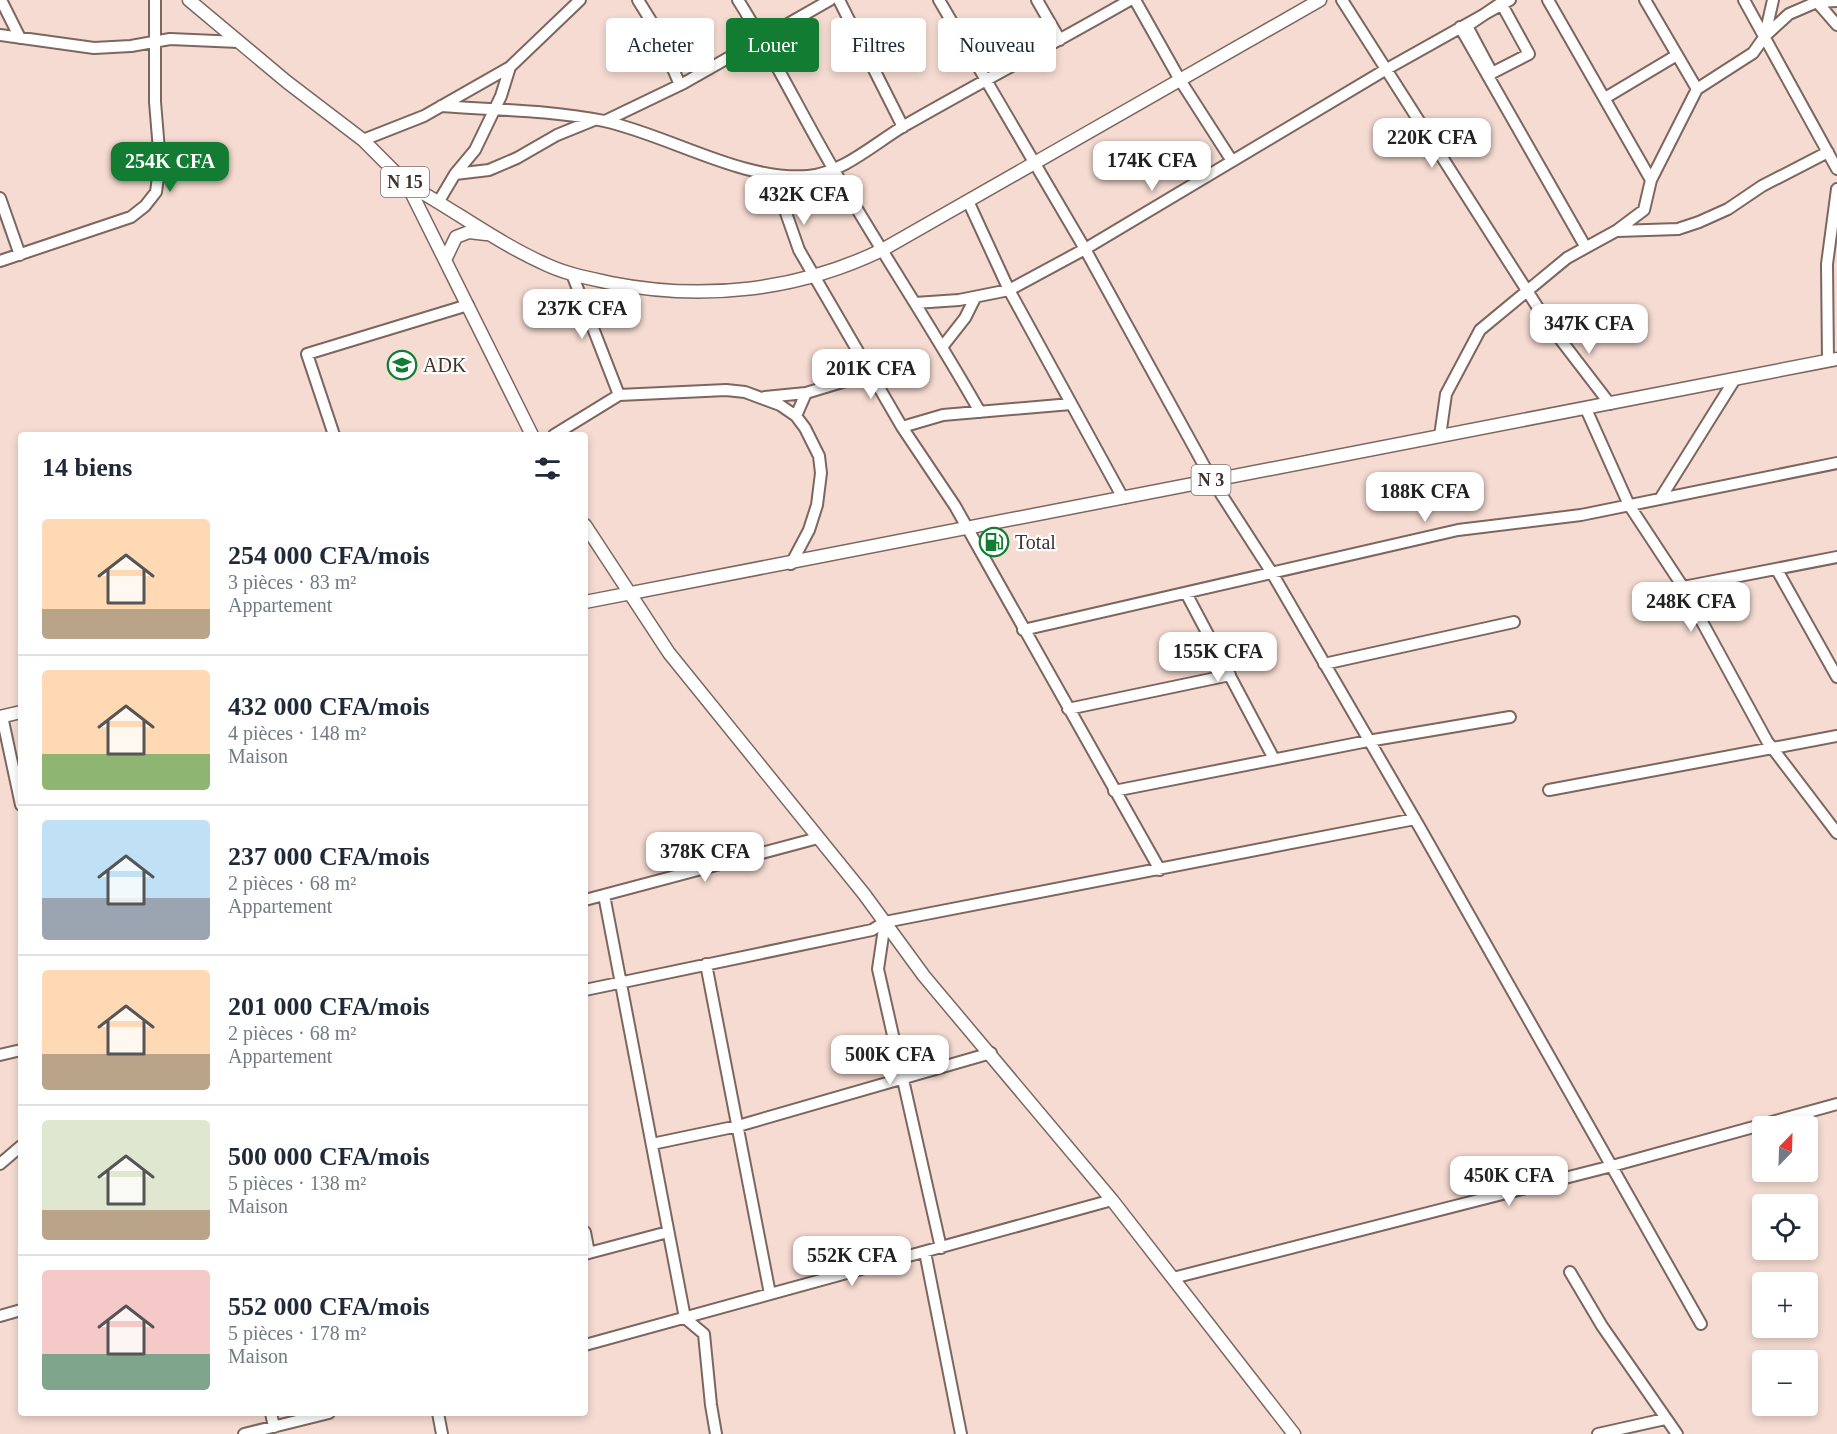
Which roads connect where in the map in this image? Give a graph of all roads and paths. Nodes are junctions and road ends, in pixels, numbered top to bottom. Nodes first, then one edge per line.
1 (1, 0) edge
2 (155, 0) edge
3 (189, 0) edge
4 (580, 0) edge
5 (638, 0) edge
6 (738, 0) edge
7 (830, 0) edge
8 (839, 0) edge
9 (939, 0) edge
10 (1037, 0) edge
11 (1130, 0) edge
12 (1135, 0) edge
13 (1320, 0) edge
14 (1342, 0) edge
15 (1548, 0) edge
16 (1645, 0) edge
17 (1744, 0) edge
18 (1773, 0) edge
19 (1837, 1) edge
20 (1505, 2) edge
21 (1817, 2) junction
22 (749, 18) edge
23 (798, 18) edge
24 (1837, 25) edge
25 (1460, 27) junction
26 (0, 35) edge
27 (1765, 36) junction
28 (20, 38) junction
29 (1060, 40) junction
30 (157, 41) junction
31 (239, 42) junction
32 (1677, 55) junction
33 (726, 59) edge
34 (510, 67) junction
35 (1385, 70) junction
36 (781, 72) edge
37 (1180, 80) junction
38 (986, 82) junction
39 (680, 85) junction
40 (1697, 89) junction
41 (1605, 98) junction
42 (441, 106) junction
43 (495, 110) junction
44 (599, 121) junction
45 (903, 127) junction
46 (363, 140) junction
47 (1828, 152) junction
48 (1232, 161) junction
49 (1036, 162) junction
50 (1837, 169) edge
51 (834, 170) junction
52 (455, 174) junction
53 (785, 177) junction
54 (1651, 180) junction
55 (406, 184) junction
56 (1837, 189) edge
57 (0, 198) edge
58 (439, 201) junction
59 (968, 201) junction
60 (1616, 231) junction
61 (493, 236) junction
62 (1585, 246) junction
63 (1085, 249) junction
64 (882, 250) junction
65 (20, 255) junction
66 (446, 258) junction
67 (0, 261) edge
68 (572, 274) junction
69 (814, 277) junction
70 (1526, 289) junction
71 (1009, 290) junction
72 (975, 297) junction
73 (915, 303) junction
74 (468, 305) junction
75 (943, 346) junction
76 (1833, 360) edge
77 (872, 374) junction
78 (1735, 379) junction
79 (806, 393) junction
80 (619, 395) junction
81 (763, 397) junction
82 (1071, 404) junction
83 (1611, 404) junction
84 (1586, 409) junction
85 (980, 412) junction
86 (796, 416) junction
87 (902, 427) junction
88 (333, 432) edge
89 (531, 432) edge
90 (559, 432) edge
91 (1440, 436) junction
92 (1837, 463) edge
93 (1212, 480) junction
94 (1123, 498) junction
95 (1660, 498) junction
96 (1629, 505) junction
97 (966, 529) junction
98 (588, 530) edge
99 (1837, 557) edge
100 (791, 564) junction
101 (1777, 570) junction
102 (1272, 573) junction
103 (1683, 587) junction
104 (630, 593) junction
105 (1186, 593) junction
106 (588, 601) edge
107 (1514, 622) dead end
108 (1023, 630) junction
109 (1324, 664) junction
110 (1230, 675) junction
111 (1837, 677) edge
112 (1068, 709) junction
113 (18, 713) edge
114 (1, 716) edge
115 (1510, 717) dead end
116 (1837, 736) edge
117 (1368, 741) junction
118 (1772, 748) junction
119 (1274, 759) junction
120 (1549, 790) dead end
121 (1114, 791) junction
122 (18, 792) edge
123 (1415, 819) junction
124 (1837, 833) edge
125 (818, 838) junction
126 (1160, 870) junction
127 (604, 895) junction
128 (588, 899) edge
129 (885, 922) junction
130 (706, 964) junction
131 (620, 981) junction
132 (588, 989) edge
133 (18, 1051) edge
134 (991, 1053) junction
135 (0, 1055) edge
136 (903, 1077) junction
137 (1837, 1104) edge
138 (738, 1126) junction
139 (651, 1144) junction
140 (18, 1149) edge
141 (0, 1164) edge
142 (1612, 1166) junction
143 (1112, 1200) junction
144 (668, 1232) junction
145 (941, 1248) junction
146 (925, 1252) junction
147 (588, 1253) edge
148 (1570, 1272) dead end
149 (1173, 1278) junction
150 (770, 1294) junction
151 (18, 1311) edge
152 (0, 1316) edge
153 (685, 1318) junction
154 (1701, 1324) dead end
155 (588, 1344) edge
156 (272, 1416) edge
157 (316, 1416) edge
158 (439, 1416) edge
159 (1668, 1425) edge
160 (274, 1427) junction
161 (244, 1434) edge
162 (442, 1434) edge
163 (716, 1434) edge
164 (961, 1434) edge
165 (1294, 1434) edge
166 (1598, 1434) edge
167 (1677, 1434) edge

1 - 28 street
2 - 30 street
3 - 31 main road, N 15
4 - 34 street
5 - 39 street
6 - 22 street
7 - 23 street
8 - 45 street
9 - 38 street
10 - 29 street
11 - 29 street
12 - 37 street
13 - 37 main road
14 - 35 street
15 - 41 street
16 - 32 street
17 - 27 street
18 - 27 street
19 - 21 street
20 - 20 street
20 - 25 street
21 - 24 street
21 - 27 street
25 - 35 street
25 - 62 street
26 - 28 street
27 - 40 street
27 - 47 street
28 - 30 street
29 - 38 street
30 - 31 street
30 - 65 street
31 - 46 main road, N 15
32 - 40 street
32 - 41 street
33 - 39 street
34 - 42 street
34 - 43 street
35 - 48 street
35 - 70 street
36 - 51 street
37 - 48 street
37 - 49 main road
38 - 45 street
38 - 49 street
39 - 44 street
40 - 54 street
41 - 54 street
42 - 43 street
42 - 46 street
43 - 44 street
43 - 52 street
44 - 52 street
44 - 53 street
45 - 51 street
46 - 55 main road, N 15
47 - 50 street
47 - 60 street
48 - 63 street
49 - 59 main road
49 - 63 street
51 - 53 street
51 - 64 street
52 - 58 street
53 - 69 street
54 - 60 street
55 - 58 main road
55 - 66 main road, N 15
56 - 76 street
57 - 65 street
58 - 61 main road
59 - 64 main road
59 - 71 street
60 - 62 street
61 - 66 main road
61 - 68 main road
62 - 70 street
63 - 71 street
63 - 93 street
64 - 69 main road
64 - 73 street
65 - 67 street
66 - 74 main road, N 15
68 - 69 main road
68 - 80 street
69 - 77 street
70 - 83 street
70 - 91 street
71 - 72 street
71 - 82 street
72 - 73 street
72 - 75 street
73 - 75 street
74 - 88 street
74 - 89 main road, N 15
75 - 85 street
76 - 78 main road, N 3
77 - 79 street
77 - 87 street
78 - 83 main road, N 3
78 - 95 street
79 - 81 street
79 - 86 street
80 - 81 street
80 - 90 street
81 - 86 street
82 - 85 street
82 - 94 street
83 - 84 main road, N 3
84 - 91 main road, N 3
84 - 96 street
85 - 87 street
86 - 100 street
87 - 97 street
91 - 93 main road, N 3
92 - 95 street
93 - 94 main road, N 3
93 - 102 street
94 - 97 main road, N 3
95 - 96 street
96 - 102 street
96 - 103 street
97 - 100 main road, N 3
97 - 108 street
98 - 104 main road
99 - 101 street
100 - 104 main road, N 3
101 - 103 street
101 - 111 street
102 - 105 street
102 - 109 street
103 - 118 street
104 - 106 main road, N 3
104 - 125 main road
105 - 108 street
105 - 110 street
107 - 109 street
108 - 112 street
109 - 117 street
110 - 112 street
110 - 119 street
112 - 121 street
113 - 114 main road
114 - 122 street
115 - 117 street
116 - 118 street
117 - 119 street
117 - 123 street
118 - 120 street
118 - 124 street
119 - 121 street
121 - 126 street
123 - 126 street
123 - 142 street
125 - 127 street
125 - 129 main road
126 - 129 street
127 - 128 street
127 - 131 street
129 - 130 street
129 - 134 main road
129 - 136 street
130 - 131 street
130 - 138 street
131 - 132 street
131 - 139 street
133 - 135 street
134 - 136 street
134 - 143 main road
136 - 138 street
136 - 145 street
137 - 142 street
138 - 139 street
138 - 150 street
139 - 144 street
140 - 141 street
142 - 149 street
142 - 154 street
143 - 145 street
143 - 149 main road
144 - 147 street
144 - 153 street
145 - 146 street
146 - 150 street
146 - 164 street
148 - 159 street
149 - 165 main road
150 - 153 street
151 - 152 street
153 - 155 street
153 - 163 street
156 - 160 street
157 - 160 street
158 - 162 street
159 - 166 street
159 - 167 street
160 - 161 street

